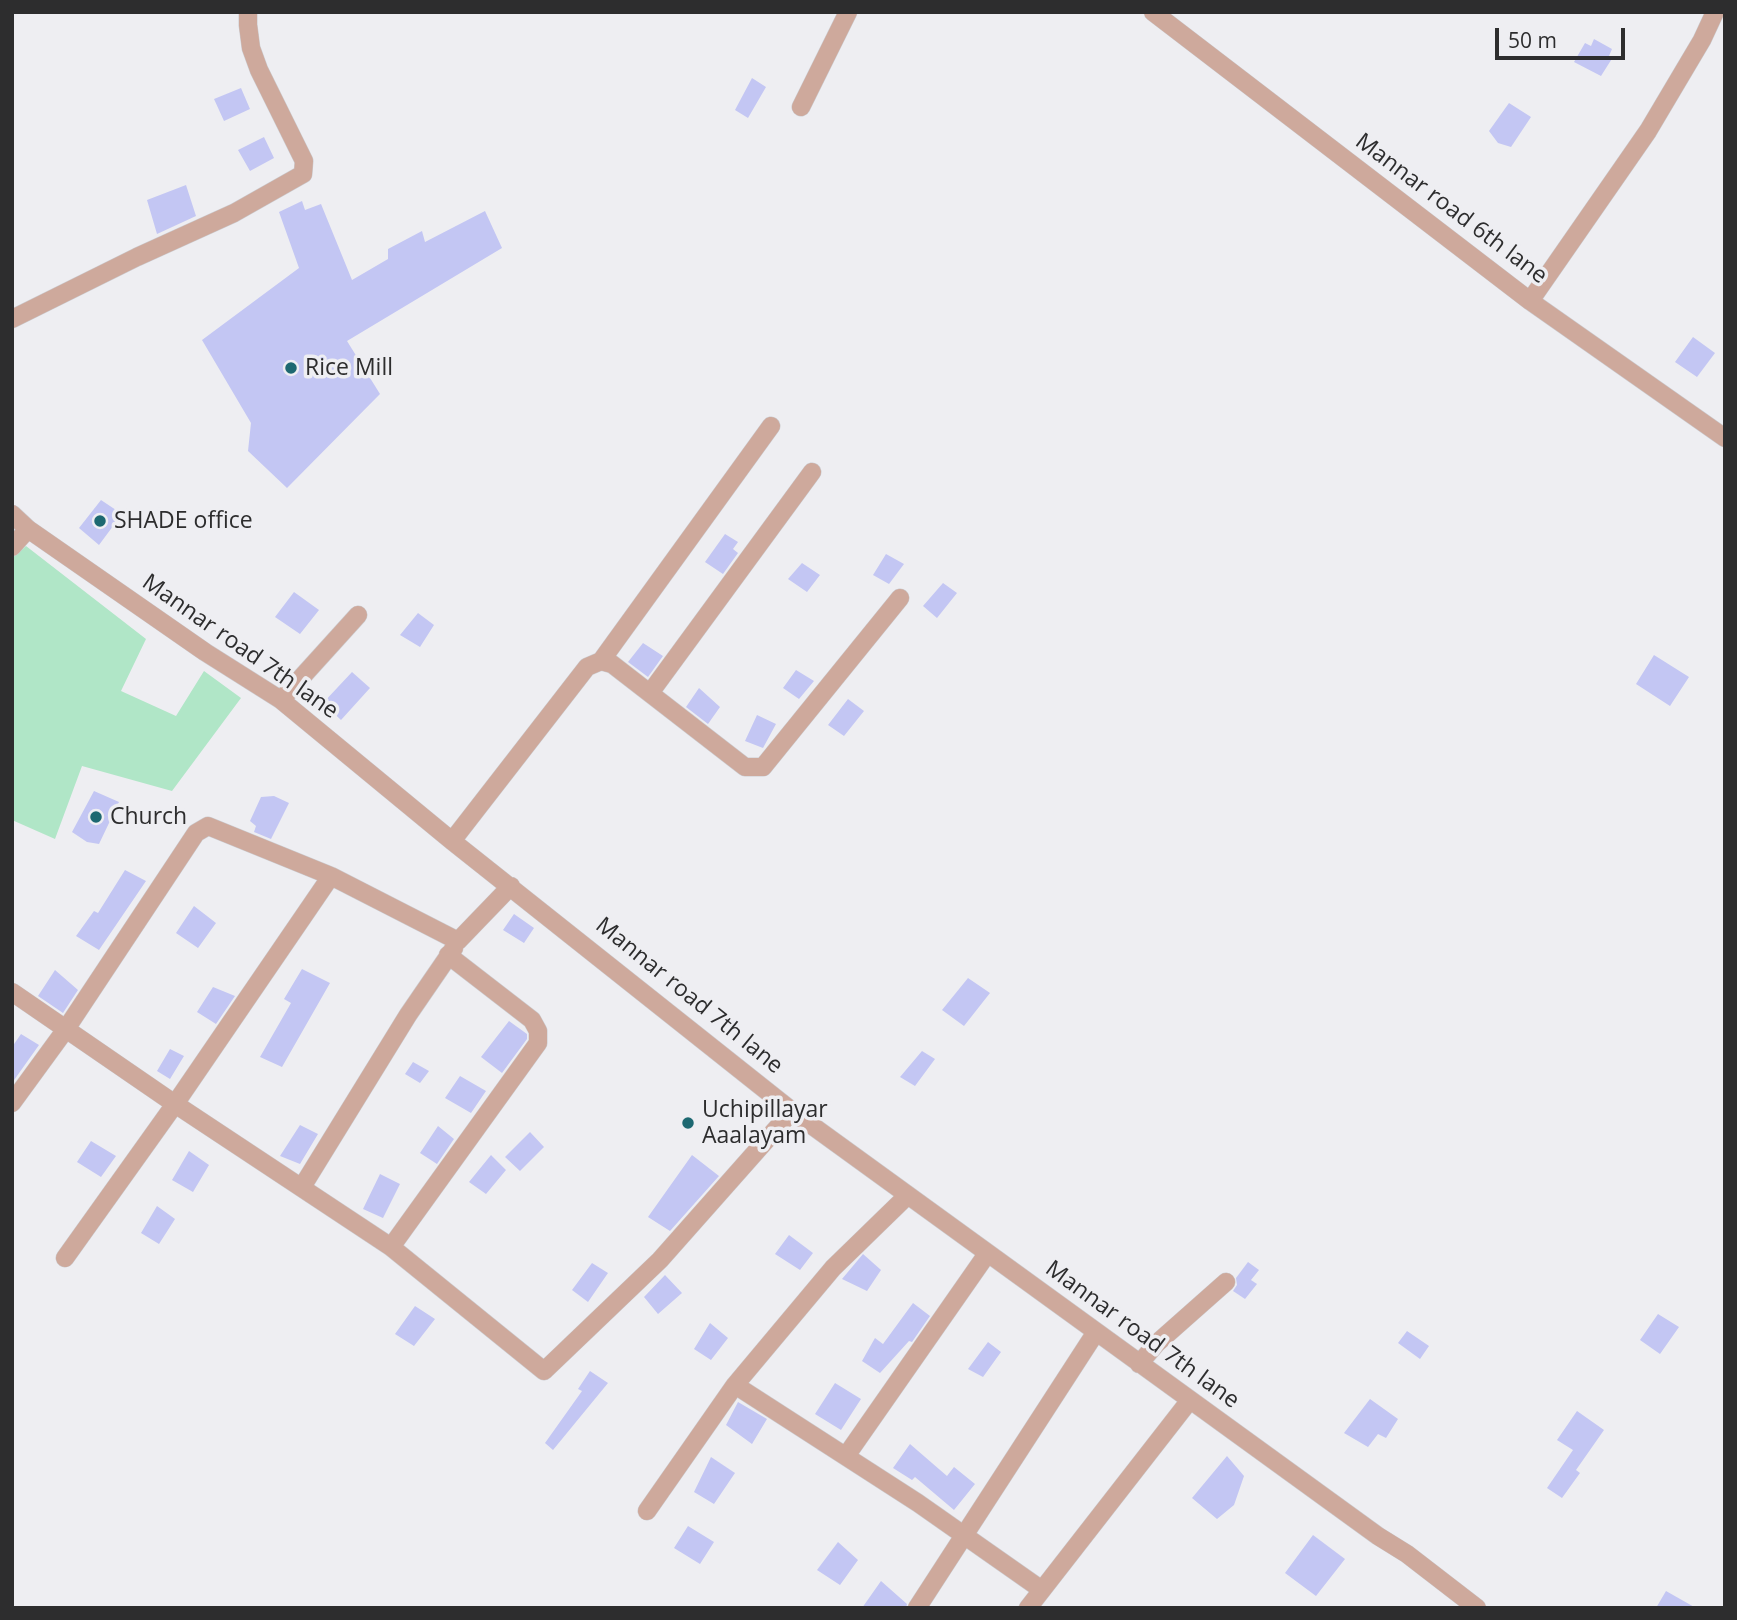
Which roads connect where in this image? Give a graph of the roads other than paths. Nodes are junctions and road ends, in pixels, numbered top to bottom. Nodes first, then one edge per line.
1 (248, 12) edge
2 (848, 12) edge
3 (1153, 12) edge
4 (1715, 12) edge
5 (801, 107) dead end
6 (1530, 301) junction
7 (12, 319) edge
8 (771, 426) dead end
9 (1725, 438) edge
10 (812, 472) dead end
11 (12, 514) edge
12 (28, 529) junction
13 (12, 547) edge
14 (900, 598) dead end
15 (358, 615) dead end
16 (601, 660) junction
17 (650, 693) junction
18 (281, 699) junction
19 (452, 841) junction
20 (331, 876) junction
21 (512, 886) junction
22 (453, 948) junction
23 (12, 992) edge
24 (66, 1029) junction
25 (12, 1103) edge
26 (175, 1104) junction
27 (793, 1111) junction
28 (302, 1187) junction
29 (908, 1195) junction
30 (391, 1247) junction
31 (987, 1254) junction
32 (65, 1258) dead end
33 (1226, 1282) dead end
34 (1096, 1332) junction
35 (1139, 1363) junction
36 (735, 1385) junction
37 (1191, 1400) junction
38 (846, 1456) junction
39 (647, 1511) dead end
40 (964, 1534) junction
41 (1042, 1590) junction
42 (917, 1608) edge
43 (1028, 1608) edge
44 (1477, 1608) edge

1 - 7 street
2 - 5 street
3 - 6 street, Mannar road 6th lane
4 - 6 street
6 - 9 street, Mannar road 6th lane
8 - 16 street
10 - 17 street
11 - 12 street, Mannar road 7th lane
12 - 13 street
12 - 18 street, Mannar road 7th lane
14 - 17 street
15 - 18 street
16 - 17 street
16 - 19 street
18 - 19 street, Mannar road 7th lane
19 - 21 street, Mannar road 7th lane
20 - 22 street
20 - 24 street
20 - 26 street
21 - 22 street
21 - 27 street, Mannar road 7th lane
22 - 28 street
22 - 30 street
23 - 24 street
24 - 25 street
24 - 26 street
26 - 28 street
26 - 32 street
27 - 29 street, Mannar road 7th lane
27 - 30 street
28 - 30 street
29 - 31 street, Mannar road 7th lane
29 - 36 street
31 - 34 street, Mannar road 7th lane
31 - 38 street
33 - 35 street
34 - 35 street, Mannar road 7th lane
34 - 40 street
35 - 37 street, Mannar road 7th lane
36 - 38 street
36 - 39 street
37 - 41 street
37 - 44 street, Mannar road 7th lane
38 - 40 street
40 - 41 street
40 - 42 street
41 - 43 street

